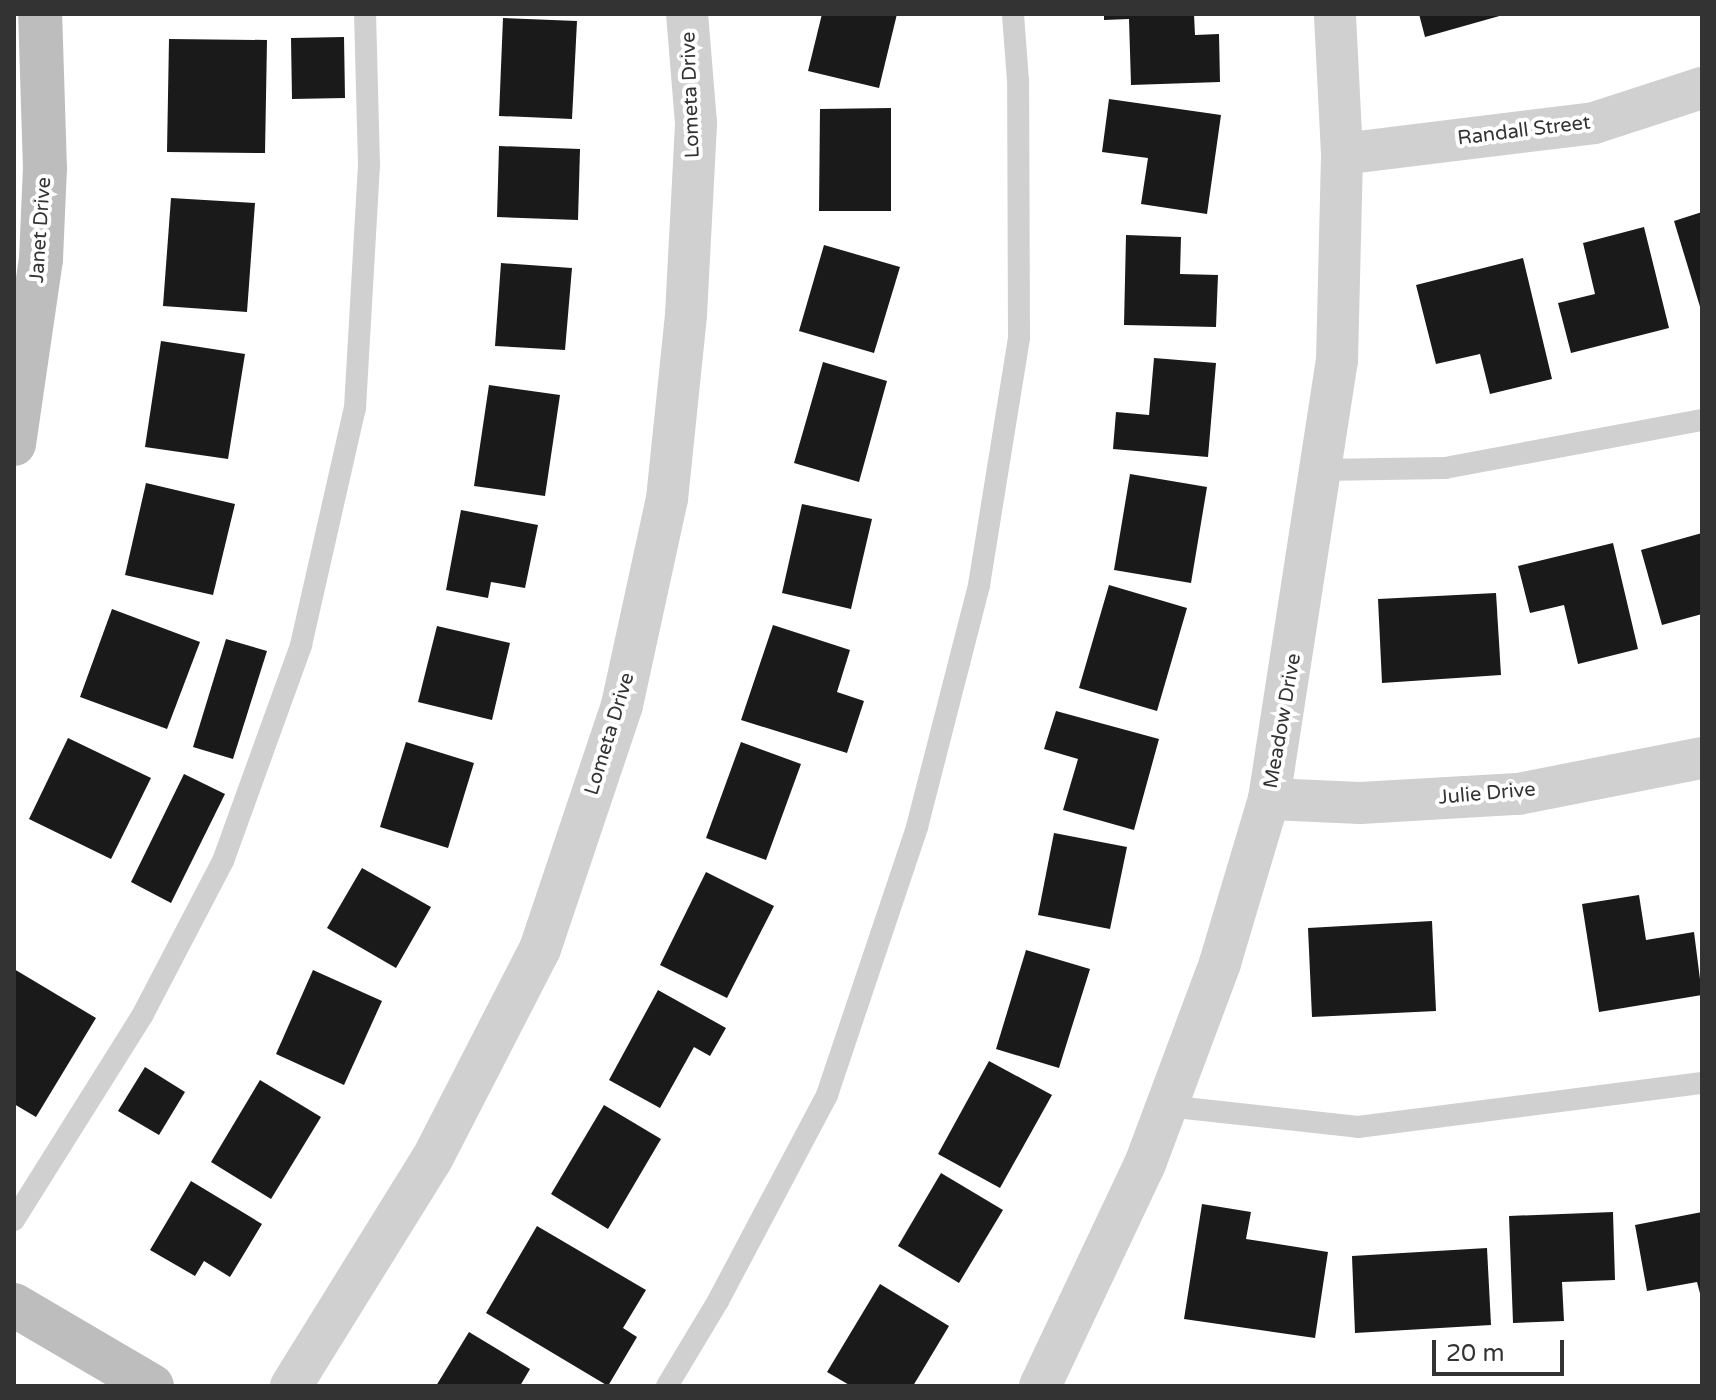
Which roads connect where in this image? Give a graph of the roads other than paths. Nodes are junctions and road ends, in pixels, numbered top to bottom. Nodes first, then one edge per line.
1 (40, 14) edge
2 (365, 14) edge
3 (687, 14) edge
4 (1013, 14) edge
5 (1335, 14) edge
6 (1702, 88) edge
7 (1342, 154) junction
8 (1702, 420) edge
9 (14, 444) edge
10 (1322, 470) junction
11 (1702, 758) edge
12 (1269, 799) junction
13 (1702, 1083) edge
14 (1166, 1106) junction
15 (14, 1220) edge
16 (14, 1305) edge
17 (152, 1386) edge
18 (291, 1386) edge
19 (667, 1386) edge
20 (1040, 1386) edge

1 - 9 street, Janet Drive
2 - 15 lane
3 - 18 street, Lometa Drive
4 - 19 lane
5 - 7 street, Meadow Drive
6 - 7 street, Randall Street
7 - 10 street, Meadow Drive
8 - 10 lane
10 - 12 street, Meadow Drive
11 - 12 street, Julie Drive
12 - 14 street, Meadow Drive
13 - 14 lane
14 - 20 street, Meadow Drive
16 - 17 street

